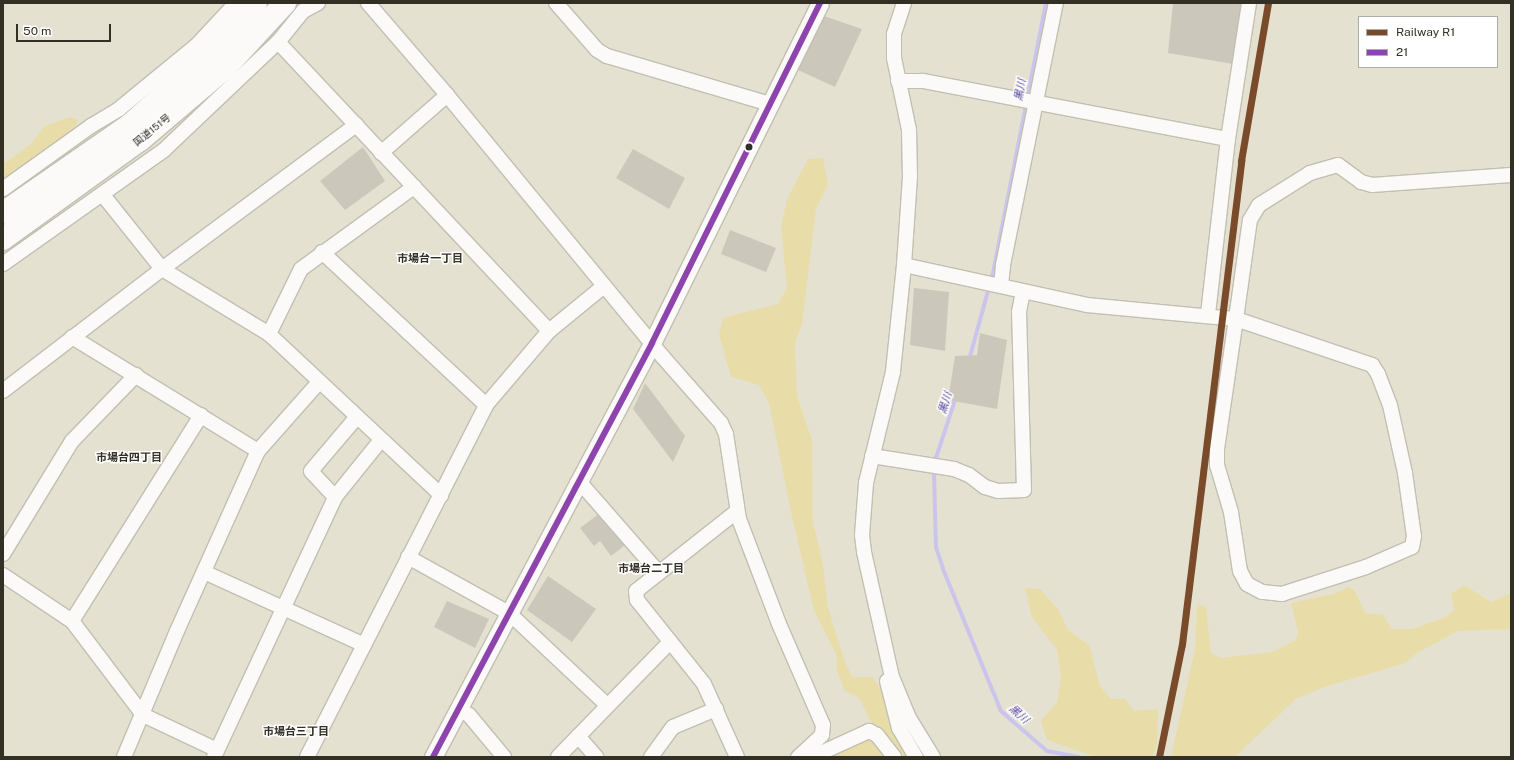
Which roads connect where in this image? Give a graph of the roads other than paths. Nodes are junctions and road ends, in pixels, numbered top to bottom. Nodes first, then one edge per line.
1 (236, 3) edge
2 (256, 3) edge
3 (285, 3) edge
4 (318, 3) edge
5 (368, 3) edge
6 (556, 3) edge
7 (820, 3) edge
8 (904, 3) edge
9 (1056, 3) edge
10 (1249, 3) edge
11 (278, 42) junction
12 (898, 81) junction
13 (447, 94) junction
14 (1036, 103) junction
15 (770, 104) junction
16 (356, 125) junction
17 (1228, 139) junction
18 (381, 153) junction
19 (1511, 175) edge
20 (414, 187) junction
21 (3, 189) edge
22 (103, 195) junction
23 (3, 213) edge
24 (3, 239) edge
25 (322, 252) junction
26 (3, 264) edge
27 (904, 265) junction
28 (162, 268) junction
29 (1000, 285) junction
30 (604, 286) junction
31 (1023, 292) junction
32 (1208, 314) junction
33 (1236, 319) junction
34 (549, 330) junction
35 (269, 334) junction
36 (72, 337) junction
37 (652, 343) junction
38 (136, 375) junction
39 (318, 382) junction
40 (3, 391) edge
41 (486, 405) junction
42 (201, 415) junction
43 (356, 418) junction
44 (381, 440) junction
45 (258, 451) junction
46 (872, 456) junction
47 (577, 483) junction
48 (441, 495) junction
49 (335, 497) junction
50 (736, 512) junction
51 (3, 554) edge
52 (408, 557) junction
53 (204, 572) junction
54 (659, 573) junction
55 (3, 575) edge
56 (283, 608) junction
57 (510, 613) junction
58 (72, 621) junction
59 (670, 642) junction
60 (364, 645) junction
61 (892, 677) junction
62 (607, 705) junction
63 (459, 709) junction
64 (716, 709) junction
65 (143, 715) junction
66 (578, 736) junction
67 (215, 754) edge
68 (124, 757) edge
69 (307, 757) edge
70 (433, 757) edge
71 (504, 757) edge
72 (558, 757) edge
73 (596, 757) edge
74 (651, 757) edge
75 (737, 757) edge
76 (798, 757) edge
77 (812, 757) edge
78 (894, 757) edge
79 (916, 757) edge
80 (933, 757) edge

1 - 21 street
2 - 23 highway, 国道151号
3 - 24 highway, 国道151号
4 - 11 street
5 - 13 street
6 - 15 street
7 - 15 street
8 - 12 street
9 - 14 street
10 - 17 street
11 - 16 street
11 - 22 street
12 - 14 street
12 - 27 street
13 - 18 street
13 - 30 street
14 - 17 street
14 - 29 street
15 - 37 street
16 - 18 street
16 - 28 street
17 - 32 street
18 - 20 street
19 - 33 street
20 - 25 street
20 - 34 street
22 - 26 street
22 - 28 street
25 - 35 street
25 - 41 street
27 - 29 street
27 - 46 street
28 - 35 street
28 - 36 street
29 - 31 street
30 - 34 street
30 - 37 street
31 - 32 street
31 - 46 street
32 - 33 street
33 - 33 street
34 - 41 street
35 - 39 street
36 - 38 street
36 - 40 street
37 - 47 street
37 - 50 street
38 - 42 street
38 - 51 street
39 - 43 street
39 - 45 street
41 - 48 street
42 - 45 street
42 - 58 street
43 - 44 street
43 - 49 street
44 - 48 street
44 - 49 street
45 - 53 street
46 - 61 street
47 - 54 street
47 - 57 street
48 - 52 street
49 - 56 street
50 - 54 street
50 - 76 street
52 - 57 street
52 - 60 street
53 - 56 street
53 - 65 street
54 - 59 street
55 - 58 street
56 - 60 street
56 - 67 street
57 - 62 street
57 - 63 street
58 - 65 street
59 - 62 street
59 - 64 street
60 - 69 street
61 - 79 street
61 - 80 street
62 - 66 street
63 - 70 street
63 - 71 street
64 - 74 street
64 - 75 street
65 - 67 street
65 - 68 street
66 - 72 street
66 - 73 street
77 - 78 street

